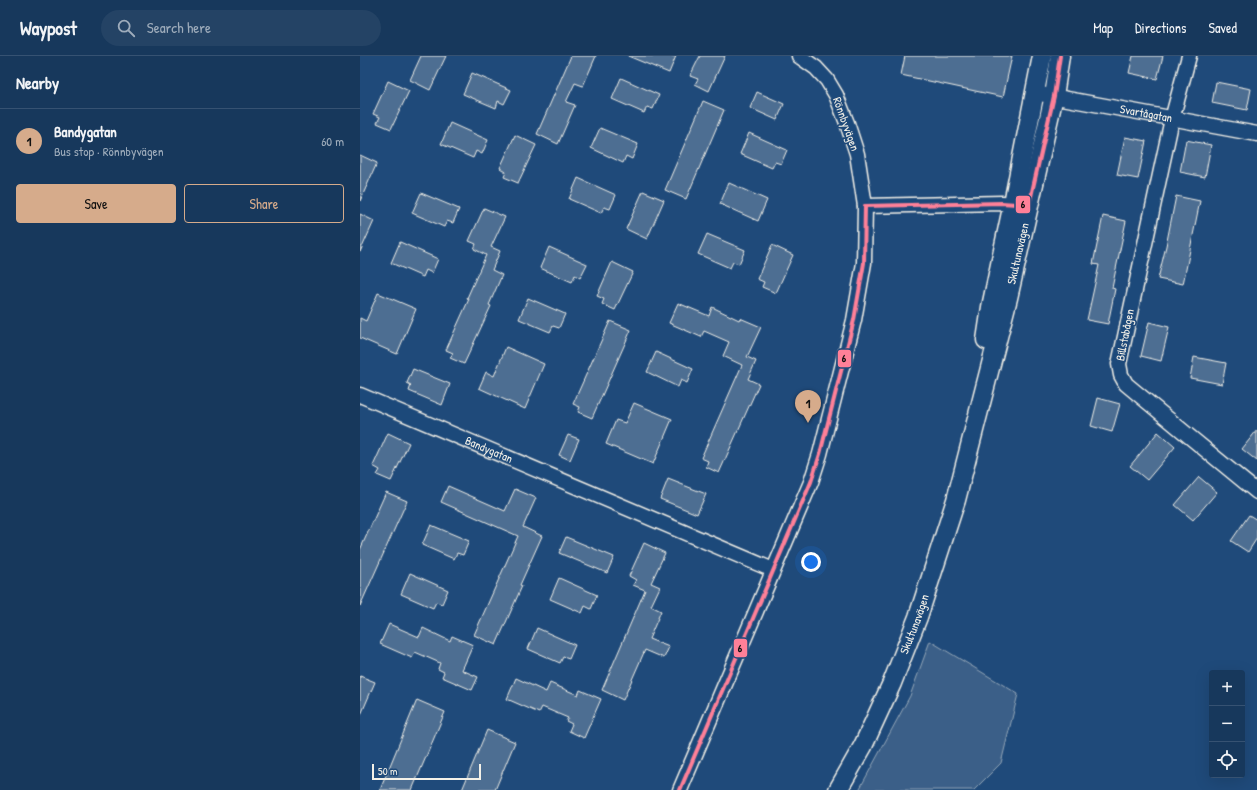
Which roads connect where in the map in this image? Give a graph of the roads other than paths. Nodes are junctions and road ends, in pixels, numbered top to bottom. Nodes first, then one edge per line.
1 (799, 56) edge
2 (1042, 56) edge
3 (1060, 56) edge
4 (1189, 56) edge
5 (1035, 93) junction
6 (1054, 96) junction
7 (1172, 119) junction
8 (1257, 134) edge
9 (1021, 204) junction
10 (865, 206) junction
11 (360, 395) edge
12 (1257, 492) edge
13 (773, 570) junction
14 (680, 790) edge
15 (838, 790) edge

1 - 10 street, Rönnbyvägen
2 - 5 main road, Skultunavägen
3 - 6 main road, Skultunavägen
4 - 7 street, Billstabågen
5 - 6 street, Svartågatan
5 - 9 main road, Skultunavägen
6 - 7 street, Svartågatan
6 - 9 main road, Skultunavägen
7 - 8 street, Svartågatan
7 - 12 street, Billstabågen
9 - 10 street
9 - 15 main road, Skultunavägen
10 - 13 street, Rönnbyvägen
11 - 13 street, Bandygatan
13 - 14 street, Rönnbyvägen

